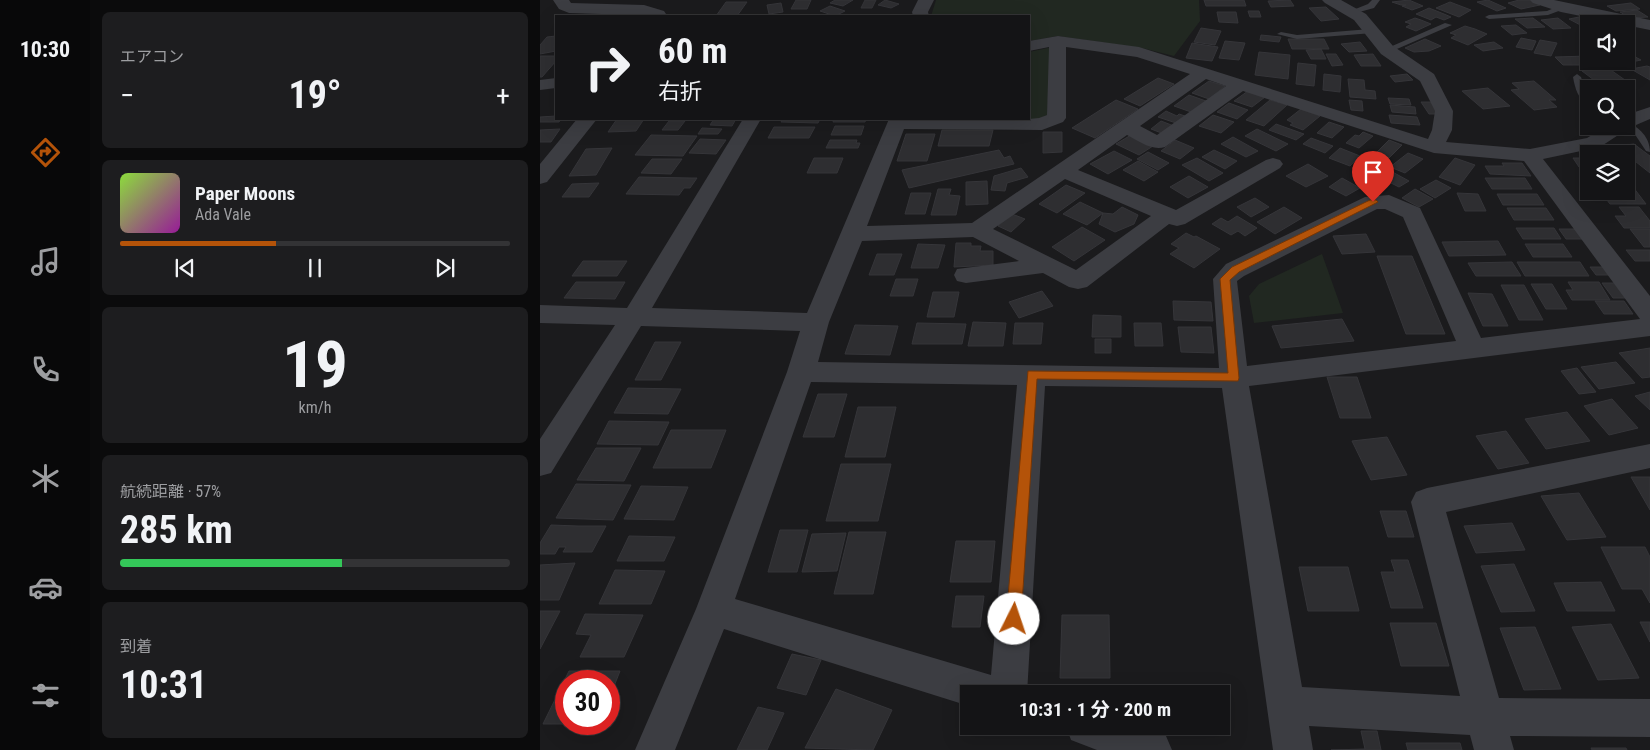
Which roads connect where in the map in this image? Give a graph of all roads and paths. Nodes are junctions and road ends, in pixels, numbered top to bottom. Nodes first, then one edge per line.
1 (561, 0) edge
2 (926, 0) edge
3 (1330, 0) edge
4 (1376, 0) edge
5 (1538, 0) edge
6 (1561, 7) junction
7 (660, 11) edge
8 (1352, 12) junction
9 (921, 15) edge
10 (1489, 17) dead end
11 (1448, 25) dead end
12 (1650, 25) edge
13 (1370, 31) junction
14 (1281, 34) dead end
15 (1058, 41) junction
16 (1030, 46) edge
17 (1387, 50) junction
18 (1205, 72) junction
19 (1577, 78) dead end
20 (555, 83) edge
21 (1241, 84) junction
22 (540, 85) edge
23 (1580, 88) edge
24 (1650, 114) edge
25 (1635, 118) edge
26 (586, 120) edge
27 (751, 120) edge
28 (897, 121) edge
29 (1126, 127) junction
30 (1635, 130) edge
31 (1606, 135) edge
32 (1434, 147) junction
33 (1650, 149) edge
34 (1530, 155) junction
35 (1272, 164) dead end
36 (1063, 171) junction
37 (540, 178) edge
38 (1167, 215) junction
39 (977, 230) junction
40 (853, 234) junction
41 (1048, 265) junction
42 (966, 276) dead end
43 (1647, 304) edge
44 (540, 314) edge
45 (634, 317) junction
46 (816, 322) junction
47 (1650, 327) edge
48 (1473, 349) junction
49 (801, 372) junction
50 (1032, 374) junction
51 (1234, 378) junction
52 (1650, 456) edge
53 (540, 464) edge
54 (714, 609) junction
55 (963, 685) edge
56 (1009, 685) edge
57 (1286, 706) junction
58 (1650, 718) edge
59 (1490, 733) edge
60 (1110, 735) edge
61 (655, 750) edge
62 (1152, 750) edge
63 (1293, 750) edge

1 - 7 street
2 - 9 street
3 - 8 street
4 - 8 lane
5 - 6 street
6 - 10 lane
6 - 12 street
8 - 13 street
11 - 17 lane
13 - 14 lane
13 - 17 street
15 - 16 street
15 - 18 street
15 - 28 street
17 - 32 street
18 - 21 street
18 - 29 street
19 - 23 lane
20 - 22 street
21 - 29 street
21 - 32 street
24 - 25 street
26 - 37 street
27 - 45 street
28 - 40 street
29 - 36 street
30 - 33 lane
31 - 34 street
32 - 34 street
34 - 43 street
35 - 38 street
36 - 38 street
36 - 39 street
38 - 41 street
39 - 40 street
39 - 41 street
40 - 46 street
41 - 42 street
44 - 45 street
45 - 46 street
45 - 53 street
46 - 49 street
47 - 48 street
48 - 51 street
48 - 51 street
49 - 50 street
49 - 54 street
50 - 51 street
50 - 56 street
51 - 57 street
52 - 59 street
54 - 55 street
54 - 61 street
57 - 59 street
57 - 63 street
58 - 59 street
60 - 62 street

